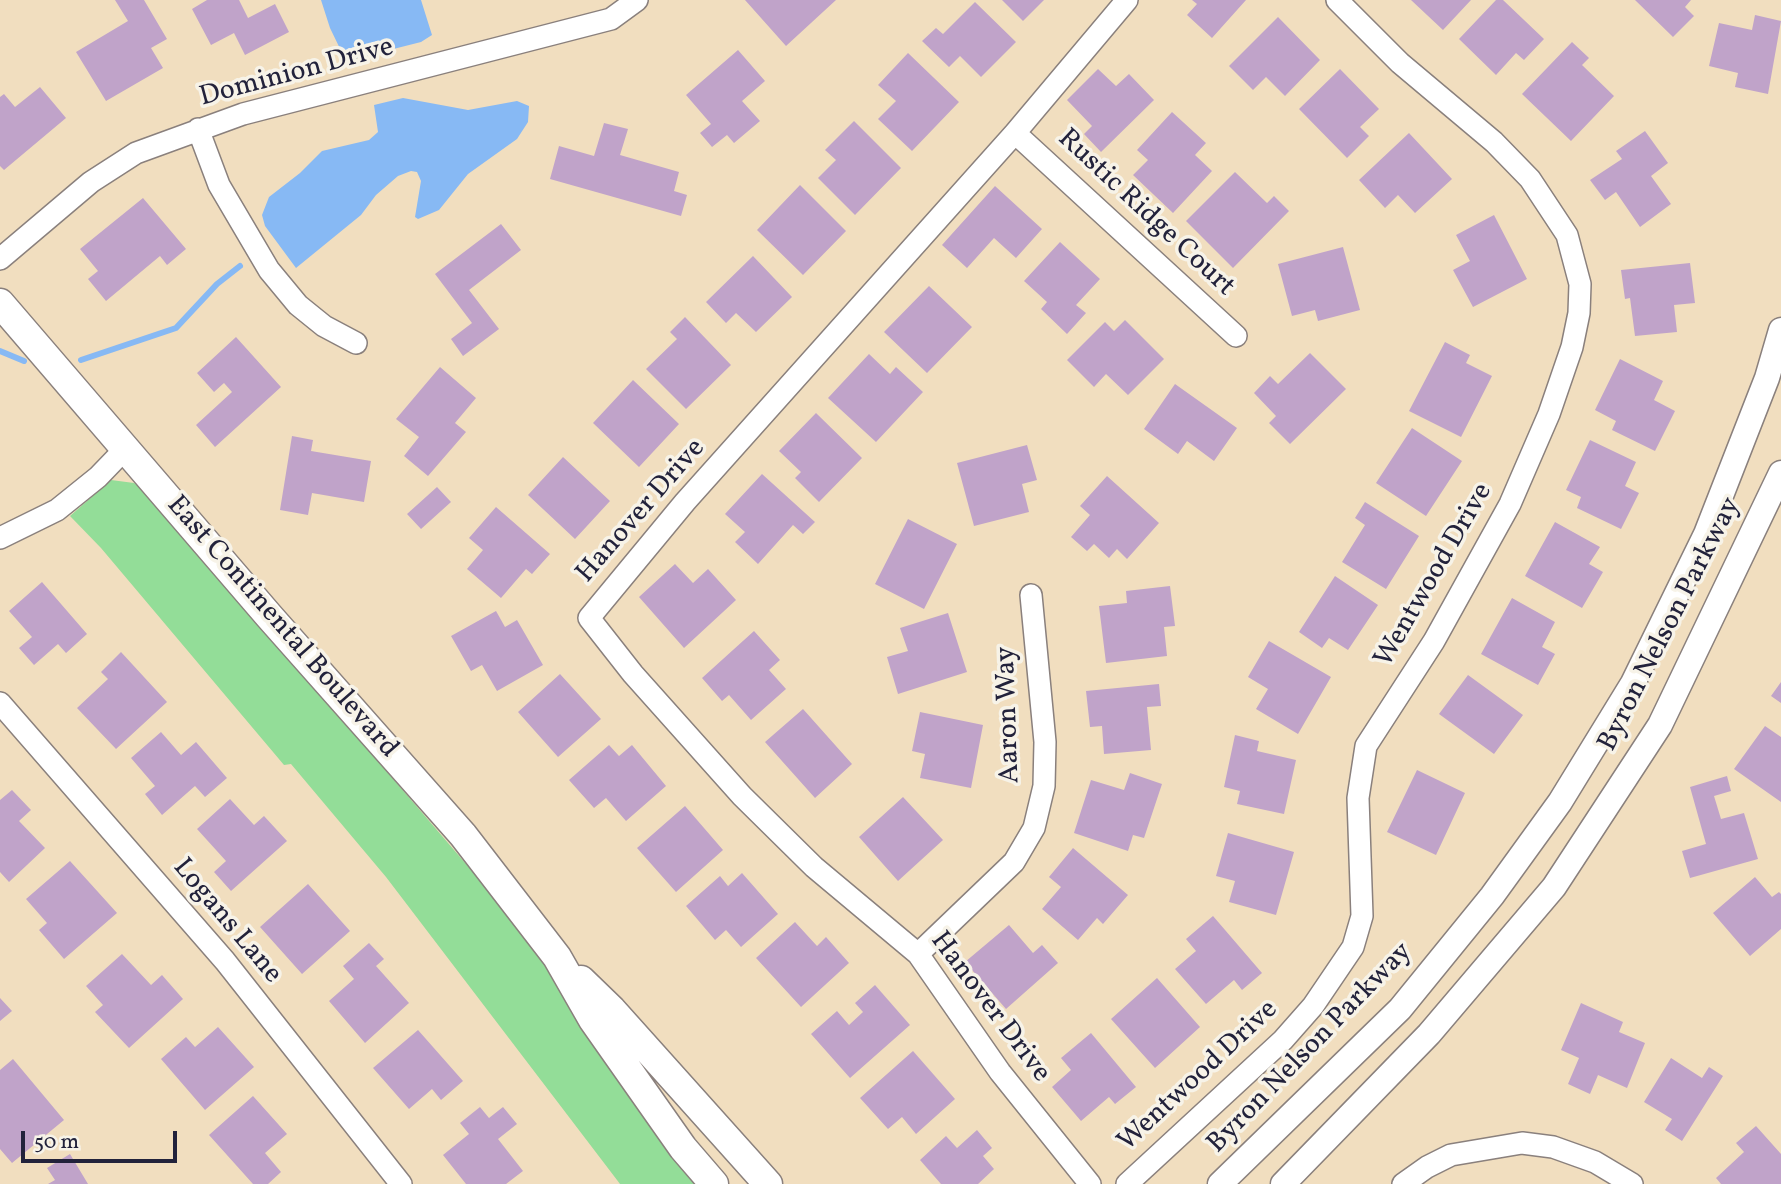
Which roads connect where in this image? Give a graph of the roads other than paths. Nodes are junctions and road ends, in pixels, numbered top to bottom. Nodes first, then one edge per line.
1 (636, 0) edge
2 (1127, 0) edge
3 (1337, 0) edge
4 (198, 129) junction
5 (1015, 133) junction
6 (0, 259) edge
7 (0, 303) edge
8 (1781, 330) edge
9 (1236, 336) dead end
10 (356, 344) dead end
11 (1774, 381) edge
12 (125, 449) junction
13 (1781, 473) edge
14 (0, 538) edge
15 (1031, 595) dead end
16 (0, 703) edge
17 (918, 954) junction
18 (557, 957) junction
19 (401, 1184) edge
20 (714, 1184) edge
21 (768, 1184) edge
22 (1090, 1184) edge
23 (1127, 1184) edge
24 (1220, 1184) edge
25 (1283, 1184) edge
26 (1403, 1184) edge
27 (1632, 1184) edge

1 - 4 street, Dominion Drive
2 - 5 street, Hanover Drive
3 - 23 street, Wentwood Drive
4 - 6 street, Dominion Drive
4 - 10 street
5 - 9 street, Rustic Ridge Court
5 - 17 street, Hanover Drive
7 - 12 main road, East Continental Boulevard
8 - 11 street, Byron Nelson Parkway
11 - 24 street, Byron Nelson Parkway
12 - 14 street
12 - 18 main road, East Continental Boulevard
13 - 25 street, Byron Nelson Parkway
15 - 17 street, Aaron Way
16 - 19 street, Logans Lane
17 - 22 street, Hanover Drive
18 - 20 main road, East Continental Boulevard
18 - 21 main road, East Continental Boulevard
26 - 27 street

